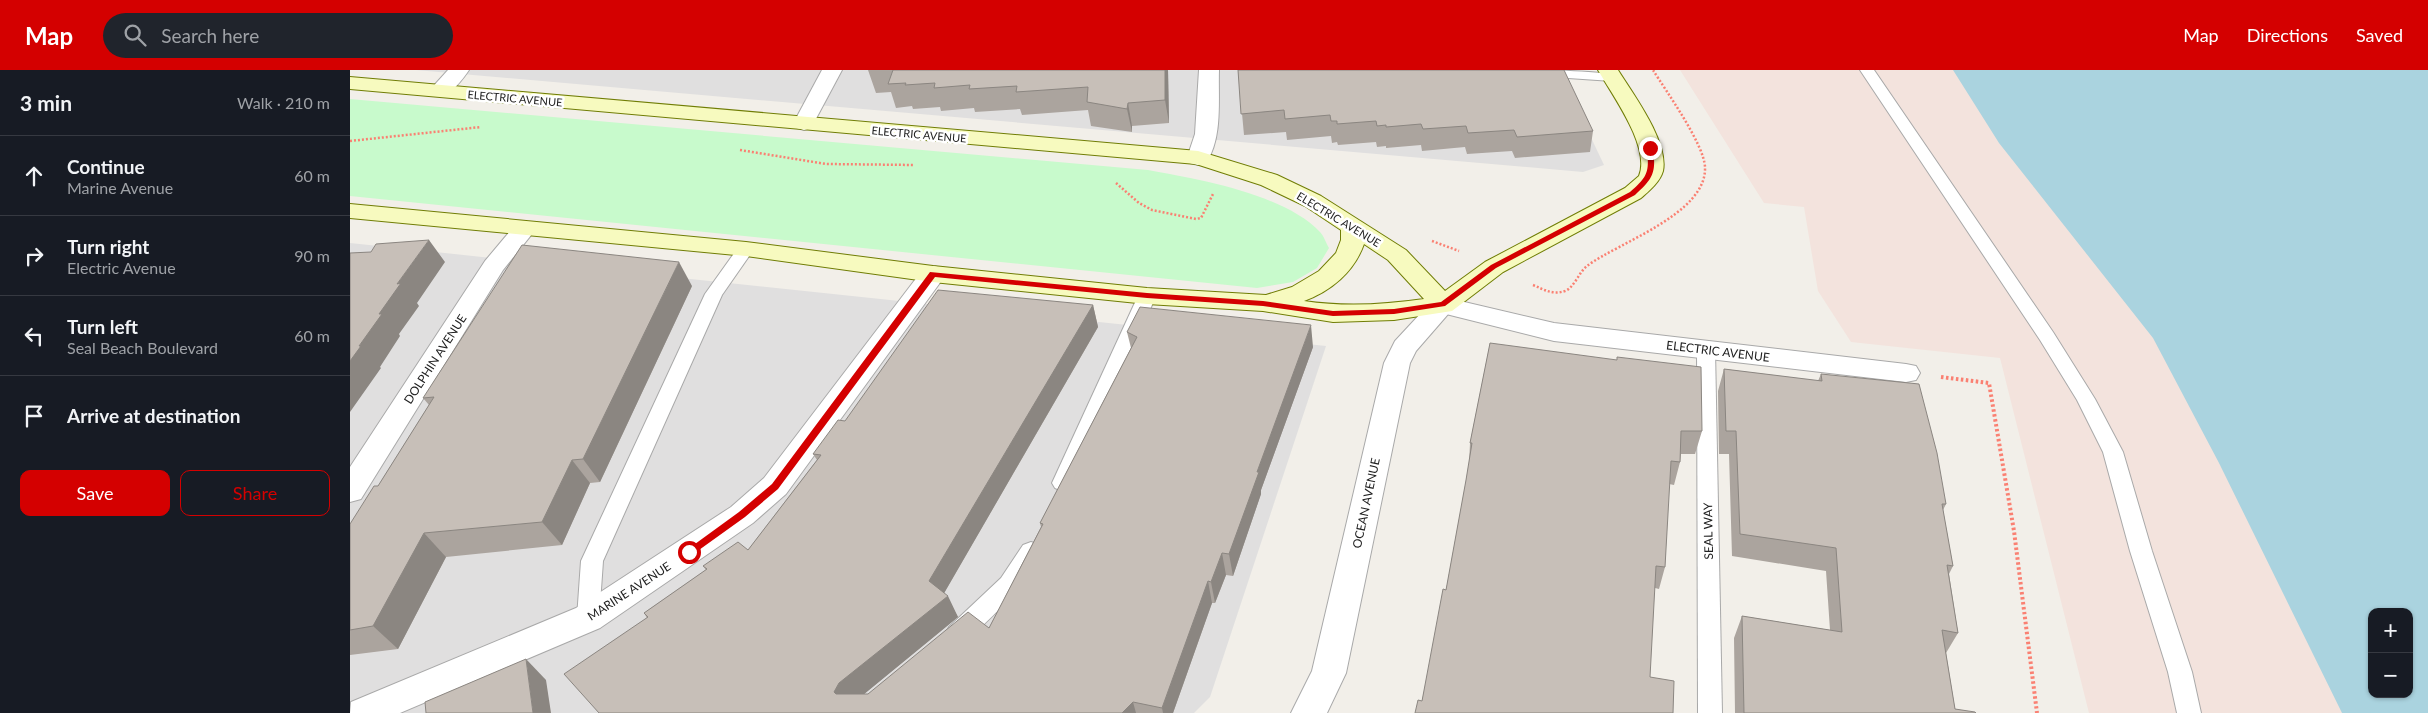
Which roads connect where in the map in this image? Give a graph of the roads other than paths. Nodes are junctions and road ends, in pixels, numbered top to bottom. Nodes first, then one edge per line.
1 (459, 70) edge
2 (832, 70) edge
3 (1209, 70) edge
4 (1511, 70) edge
5 (1867, 70) edge
6 (1610, 74) edge
7 (350, 83) edge
8 (439, 91) junction
9 (804, 124) junction
10 (1198, 158) junction
11 (350, 211) edge
12 (1352, 225) junction
13 (524, 230) junction
14 (746, 249) junction
15 (933, 274) junction
16 (1147, 296) junction
17 (1263, 303) junction
18 (1443, 305) junction
19 (1706, 349) junction
20 (1906, 373) road end
21 (350, 491) edge
22 (1054, 500) edge
23 (1038, 536) edge
24 (588, 618) junction
25 (946, 643) edge
26 (363, 713) edge
27 (1309, 713) edge
28 (1710, 713) edge
29 (2189, 713) edge

1 - 8 street
2 - 9 street
3 - 10 street
4 - 6 lane
5 - 29 lane
6 - 18 main road
7 - 8 main road, ELECTRIC AVENUE
8 - 9 main road, ELECTRIC AVENUE
9 - 10 main road, ELECTRIC AVENUE
10 - 12 main road, ELECTRIC AVENUE
11 - 13 main road, ELECTRIC AVENUE
12 - 17 main road
12 - 18 main road, ELECTRIC AVENUE
13 - 14 main road, ELECTRIC AVENUE
13 - 21 street, DOLPHIN AVENUE
14 - 15 main road, ELECTRIC AVENUE
14 - 24 lane
15 - 16 main road, ELECTRIC AVENUE
15 - 24 street, MARINE AVENUE
16 - 17 main road, ELECTRIC AVENUE
16 - 22 lane
17 - 18 main road, ELECTRIC AVENUE
18 - 19 street, ELECTRIC AVENUE
18 - 27 street, OCEAN AVENUE
19 - 20 street, ELECTRIC AVENUE
19 - 28 lane, SEAL WAY
23 - 25 lane
24 - 26 street, MARINE AVENUE

